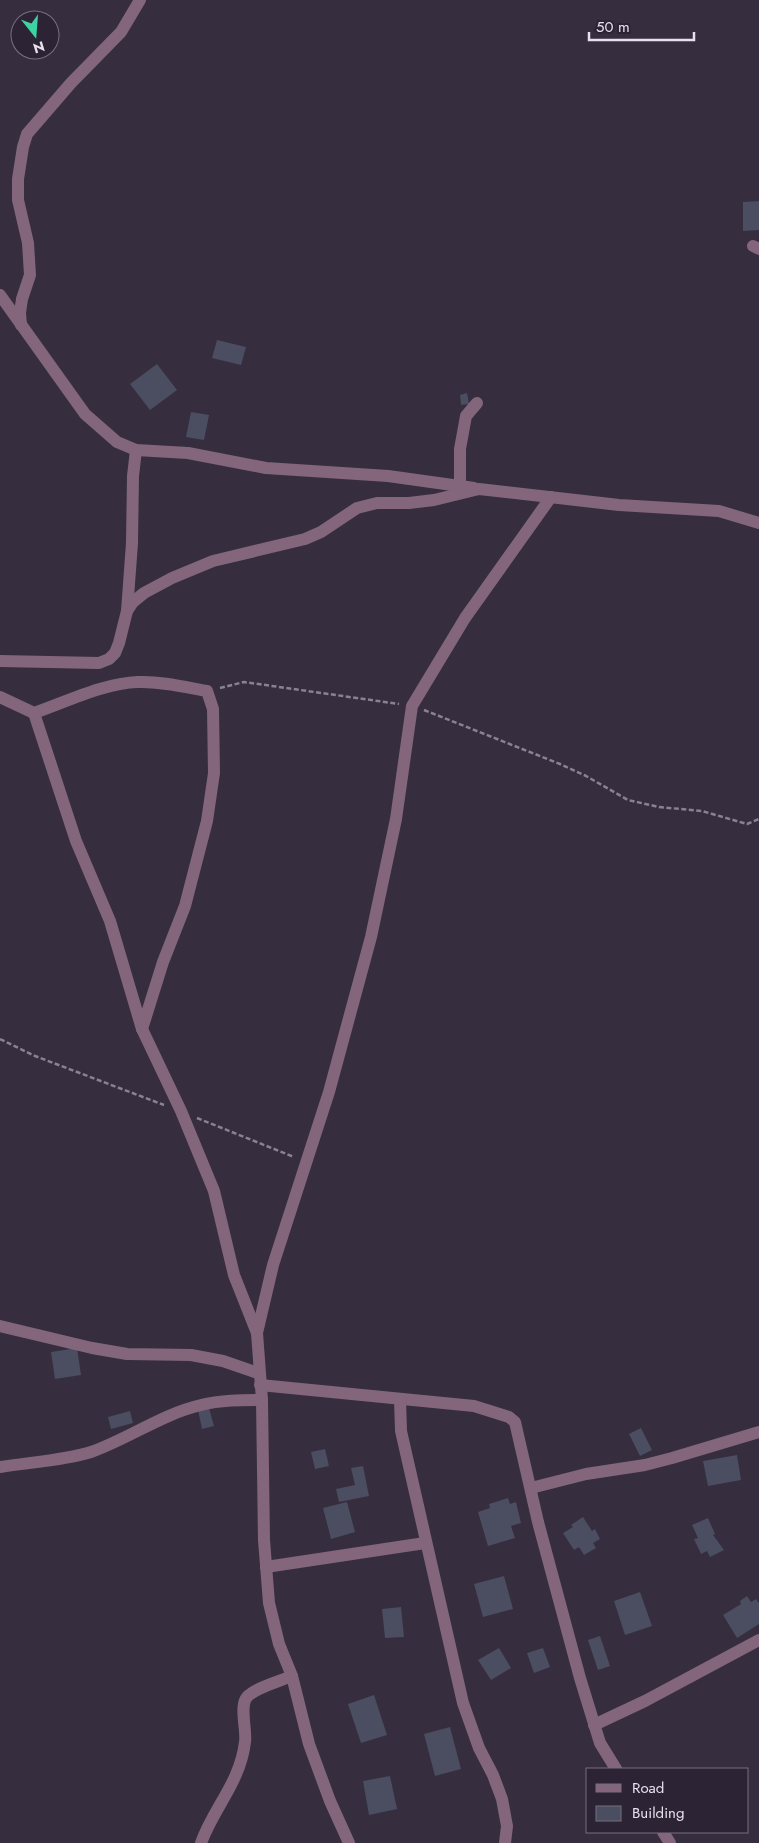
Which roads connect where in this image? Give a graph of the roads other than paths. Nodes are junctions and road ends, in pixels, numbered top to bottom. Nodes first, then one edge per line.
1 (140, 0) edge
2 (0, 295) edge
3 (22, 327) junction
4 (477, 403) dead end
5 (136, 450) junction
6 (460, 485) junction
7 (479, 489) junction
8 (551, 497) junction
9 (759, 523) edge
10 (127, 611) junction
11 (0, 661) edge
12 (0, 697) edge
13 (34, 713) junction
14 (142, 1029) junction
15 (0, 1326) edge
16 (257, 1333) junction
17 (259, 1379) junction
18 (400, 1399) junction
19 (262, 1400) junction
20 (759, 1432) edge
21 (0, 1467) edge
22 (531, 1488) junction
23 (426, 1543) junction
24 (266, 1567) junction
25 (759, 1640) edge
26 (292, 1676) junction
27 (594, 1725) junction
28 (615, 1768) edge
29 (201, 1843) edge
30 (349, 1843) edge
31 (505, 1843) edge

1 - 3 street
2 - 3 street
3 - 5 street
4 - 6 street
5 - 6 street
5 - 10 street
6 - 7 street
7 - 8 street
7 - 10 street
8 - 9 street
8 - 16 street
10 - 11 street
12 - 13 street
13 - 14 street
13 - 14 street
14 - 16 street
15 - 17 street
16 - 17 street
17 - 18 street
17 - 19 street
18 - 22 street
18 - 23 street
19 - 21 street
19 - 24 street
20 - 22 street
22 - 27 street
23 - 24 street
23 - 31 street
24 - 26 street
25 - 27 street
26 - 29 street
26 - 30 street
27 - 28 street

